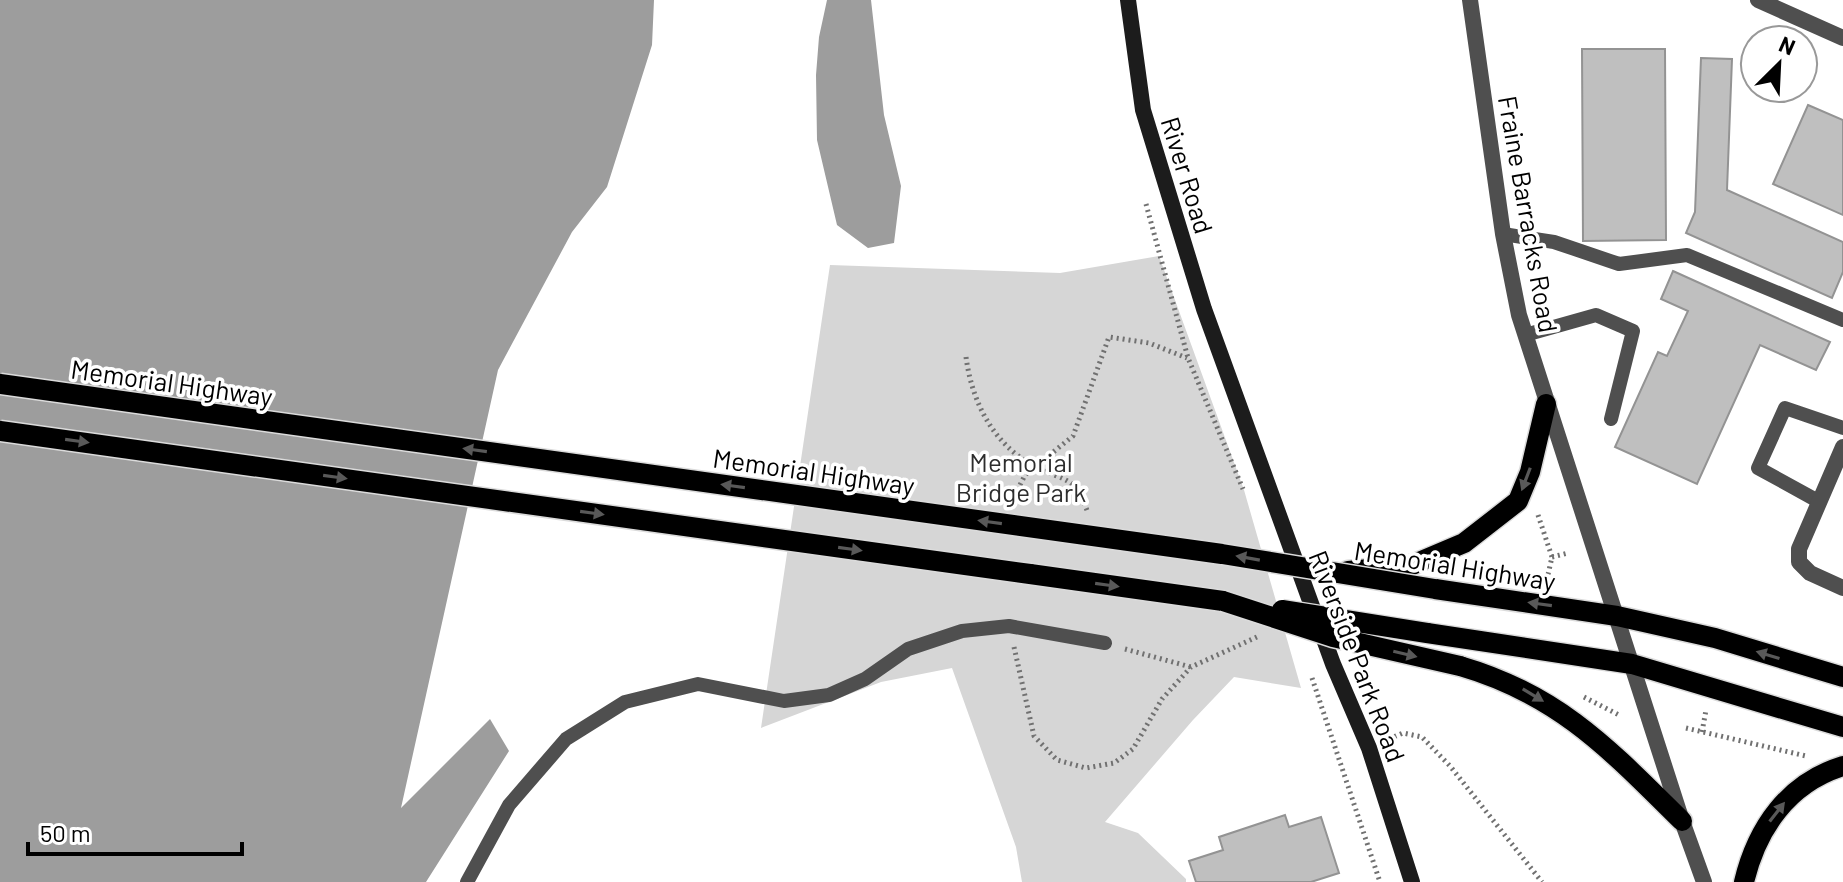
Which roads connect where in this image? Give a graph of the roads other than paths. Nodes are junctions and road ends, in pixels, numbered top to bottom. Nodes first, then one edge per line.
1 (1128, 0) edge
2 (1470, 0) edge
3 (1758, 0) edge
4 (1843, 38) edge
5 (1503, 234) junction
6 (1843, 320) edge
7 (1525, 335) junction
8 (1221, 359) joint
9 (0, 384) edge
10 (1546, 404) junction
11 (1611, 419) dead end
12 (1843, 428) edge
13 (0, 431) edge
14 (1843, 447) edge
15 (1818, 501) junction
16 (1332, 572) junction
17 (1843, 588) edge
18 (1223, 601) junction
19 (1617, 616) junction
20 (1105, 643) road end
21 (1632, 664) junction
22 (1843, 677) edge
23 (1843, 727) edge
24 (1843, 766) edge
25 (1682, 821) junction
26 (467, 882) edge
27 (1412, 882) edge
28 (1704, 882) edge
29 (1744, 882) edge

1 - 8 main road, River Road
2 - 5 street, Fraine Barracks Road
3 - 4 street
5 - 6 lane
5 - 7 street, Fraine Barracks Road
7 - 10 street, Fraine Barracks Road
7 - 11 lane
8 - 27 main road, Riverside Park Road
16 -> 9 main road, Memorial Highway, bridge
10 -> 16 main road, bridge
10 - 19 street, Fraine Barracks Road
12 - 15 lane
13 -> 18 main road, bridge
14 - 15 street
15 - 17 street
19 -> 16 main road, Memorial Highway, bridge
18 - 21 main road, bridge
18 -> 25 main road, bridge
19 - 21 street
22 -> 19 main road, Memorial Highway
20 - 26 lane
21 - 23 main road
21 - 25 street
29 -> 24 main road
25 - 28 street

